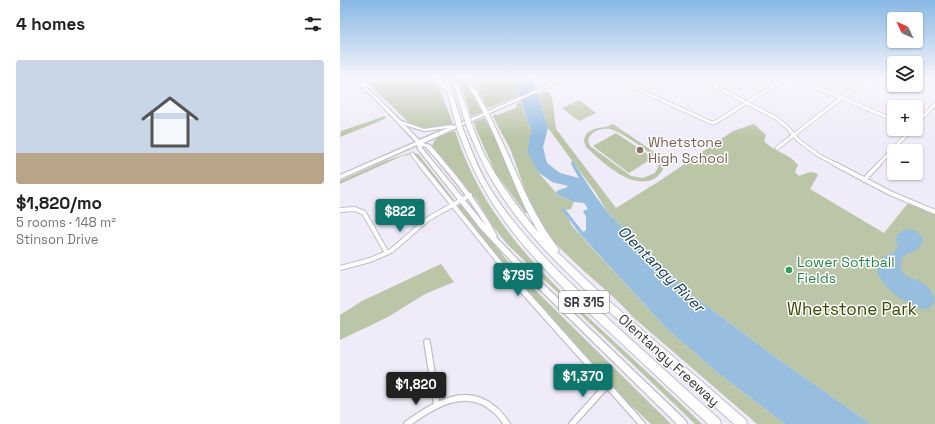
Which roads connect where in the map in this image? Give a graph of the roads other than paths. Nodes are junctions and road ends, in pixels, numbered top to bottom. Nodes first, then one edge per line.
1 (375, 99) edge
2 (452, 99) edge
3 (461, 99) edge
4 (477, 99) edge
5 (519, 99) edge
6 (659, 99) edge
7 (739, 99) edge
8 (753, 99) edge
9 (841, 99) edge
10 (844, 99) edge
11 (747, 103) junction
12 (935, 104) edge
13 (486, 113) junction
14 (887, 117) edge
15 (923, 117) edge
16 (398, 122) junction
17 (460, 125) junction
18 (794, 136) junction
19 (905, 136) edge
20 (419, 143) junction
21 (777, 148) dead end
22 (412, 154) dead end
23 (340, 177) edge
24 (864, 180) junction
25 (470, 195) junction
26 (461, 200) junction
27 (452, 205) junction
28 (340, 210) edge
29 (935, 212) edge
30 (495, 238) junction
31 (387, 253) junction
32 (340, 268) edge
33 (582, 282) junction
34 (428, 342) dead end
35 (608, 384) junction
36 (437, 405) junction
37 (407, 424) edge
38 (507, 424) edge
39 (572, 424) edge
40 (642, 424) edge
41 (683, 424) edge
42 (716, 424) edge
43 (742, 424) edge

1 - 16 main road
2 - 17 highway, Olentangy Freeway / SR 315
3 - 33 highway, Olentangy Freeway / SR 315, bridge
4 - 13 highway
5 - 13 main road
6 - 11 street
7 - 11 street
8 - 11 street
9 - 18 street
10 - 14 street
11 - 18 street
12 - 15 street
13 - 17 main road
13 - 33 highway
16 - 17 main road
16 - 20 main road
17 - 20 main road
17 - 42 highway, Olentangy Freeway / SR 315
18 - 21 street
18 - 24 street
19 - 24 street
20 - 23 main road
20 - 25 main road
20 - 26 main road
22 - 27 street
24 - 29 street
25 - 26 street
25 - 30 main road
26 - 27 street
26 - 30 main road
27 - 31 street
27 - 35 street
28 - 31 street
30 - 41 main road
31 - 32 street
33 - 43 highway, Olentangy Freeway / SR 315
34 - 36 street
35 - 39 street
35 - 40 street
36 - 37 street
36 - 38 street

